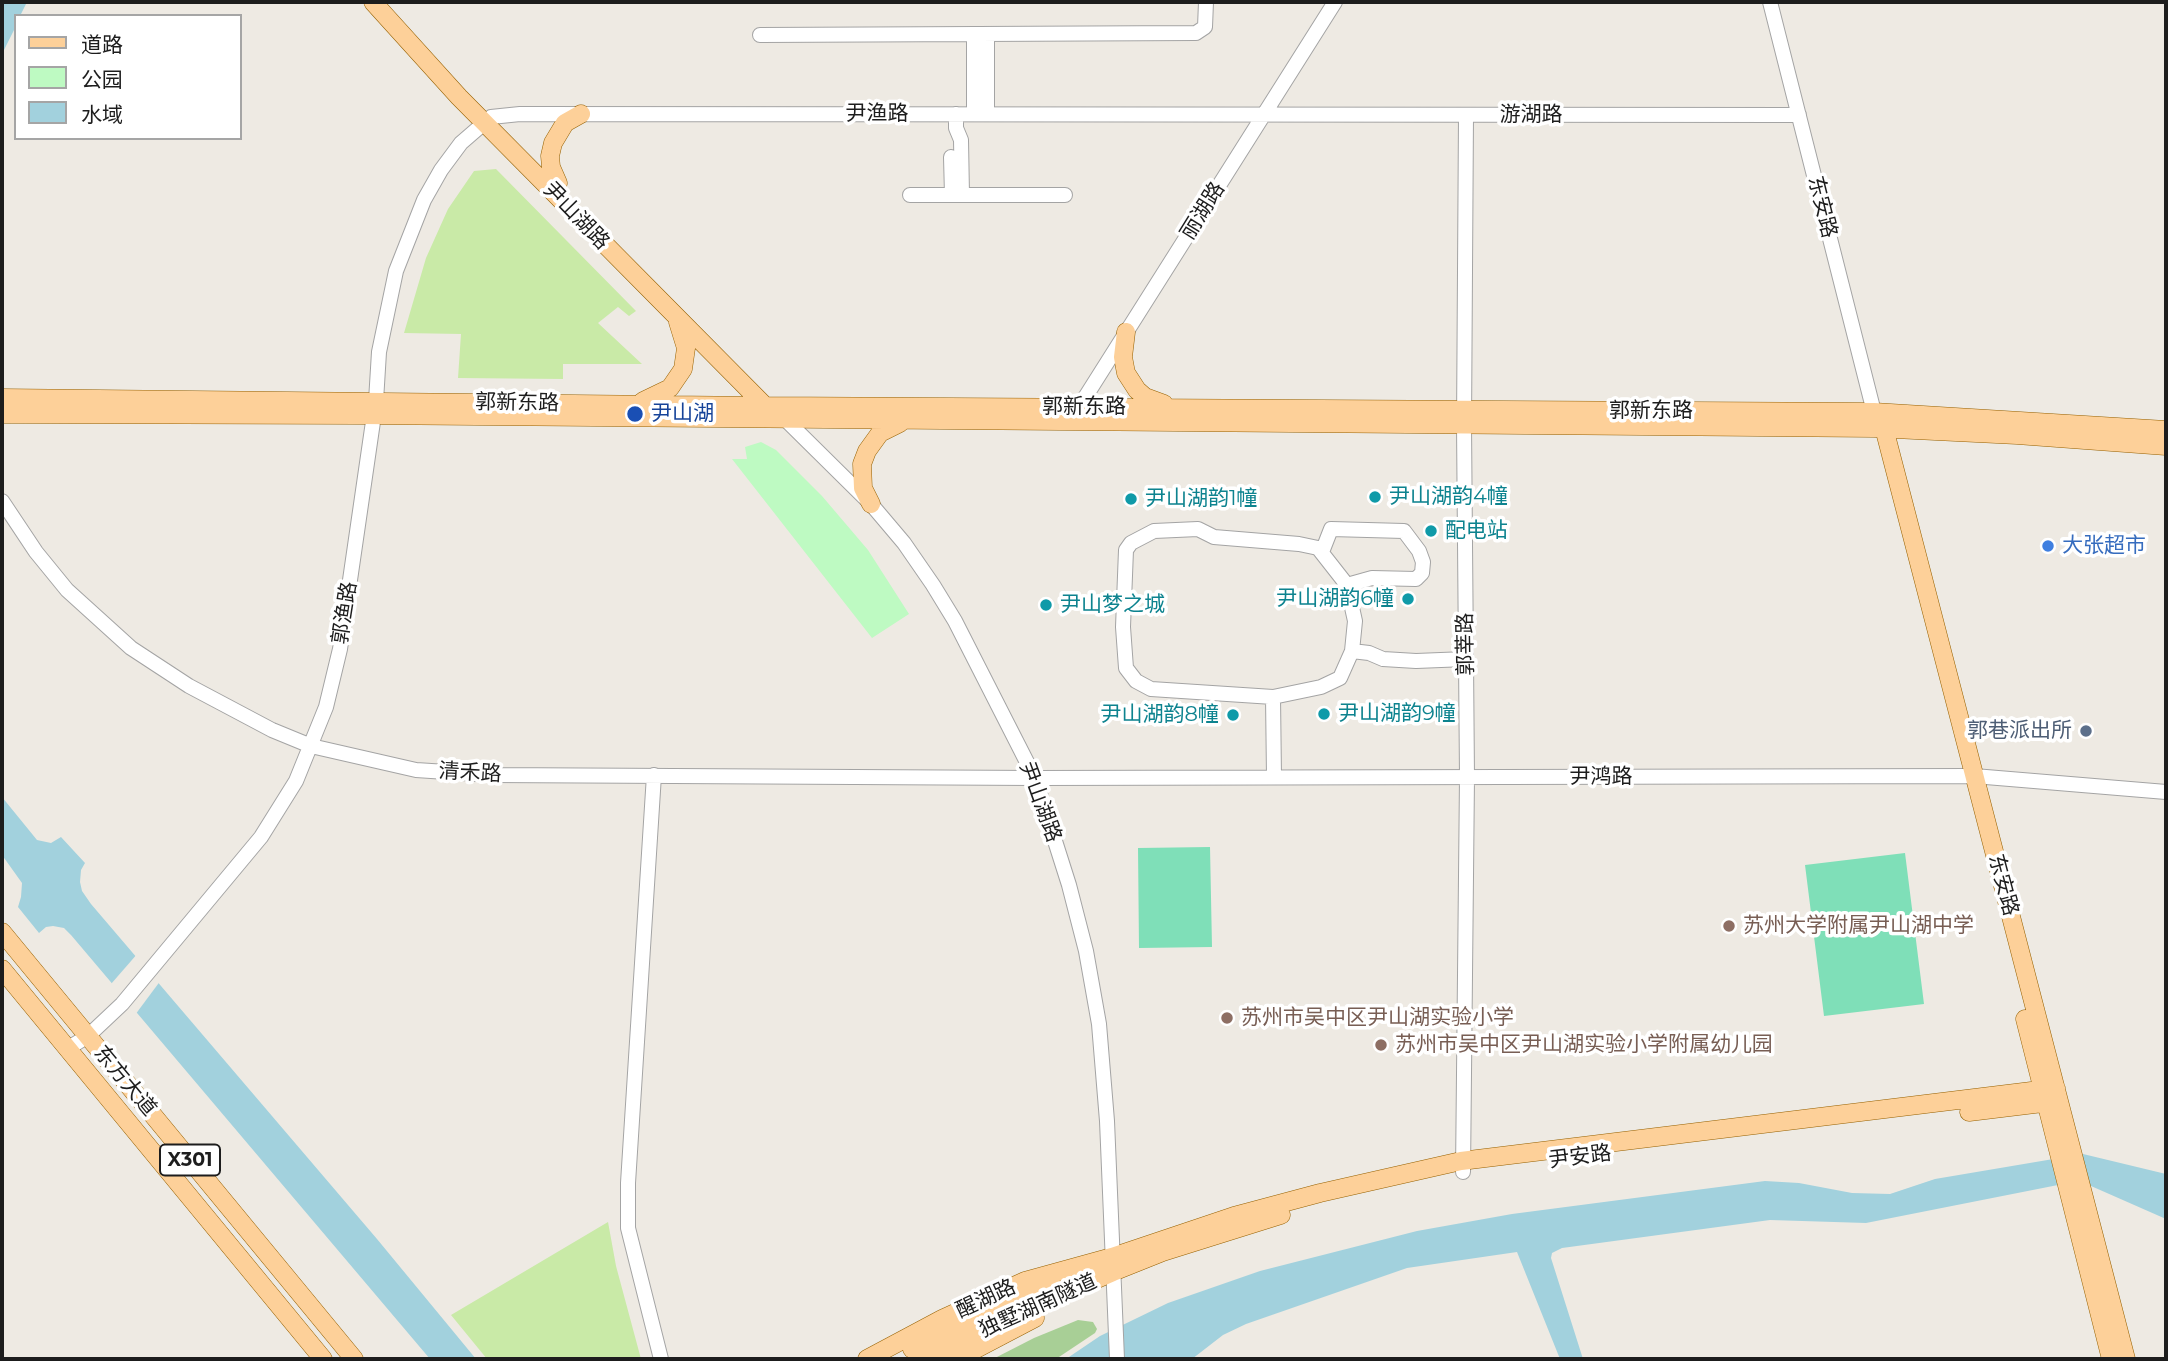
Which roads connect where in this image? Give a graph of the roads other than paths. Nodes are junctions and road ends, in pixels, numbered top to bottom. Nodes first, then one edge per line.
1 (373, 2) edge
2 (385, 2) edge
3 (1206, 2) edge
4 (1335, 2) edge
5 (1770, 2) edge
6 (760, 35) dead end
7 (980, 35) junction
8 (581, 114) junction
9 (981, 114) junction
10 (1264, 114) junction
11 (1466, 115) junction
12 (1799, 115) junction
13 (487, 119) junction
14 (956, 121) junction
15 (558, 183) junction
16 (911, 195) dead end
17 (957, 195) junction
18 (1065, 195) dead end
19 (677, 319) junction
20 (1126, 332) junction
21 (2, 398) edge
22 (635, 404) junction
23 (374, 408) junction
24 (1177, 408) junction
25 (776, 411) junction
26 (2, 414) edge
27 (1079, 415) junction
28 (1464, 417) junction
29 (905, 421) junction
30 (1877, 423) junction
31 (2166, 430) edge
32 (2166, 446) edge
33 (2, 501) edge
34 (872, 504) junction
35 (1322, 552) junction
36 (1347, 585) junction
37 (1352, 651) junction
38 (1466, 659) junction
39 (1273, 696) junction
40 (311, 746) junction
41 (654, 775) junction
42 (1969, 776) junction
43 (1274, 777) junction
44 (1467, 777) junction
45 (1035, 778) junction
46 (2166, 792) edge
47 (2, 932) edge
48 (2, 970) edge
49 (88, 1036) junction
50 (68, 1049) junction
51 (2051, 1096) junction
52 (1462, 1166) junction
53 (2083, 1215) junction
54 (1113, 1264) junction
55 (323, 1359) edge
56 (355, 1359) edge
57 (661, 1359) edge
58 (867, 1359) edge
59 (892, 1359) edge
60 (925, 1359) edge
61 (957, 1359) edge
62 (1117, 1359) edge
63 (2110, 1359) edge
64 (2126, 1359) edge

1 - 13 main road, 尹山湖路
2 - 13 main road, 尹山湖路
3 - 7 street
4 - 10 street, 丽湖路
5 - 12 street, 东安路
6 - 7 street
7 - 9 street
8 - 13 street, 尹渔路
8 - 14 street, 尹渔路
8 - 15 main road
9 - 10 street, 尹渔路
9 - 14 street, 尹渔路
10 - 11 street, 游湖路
10 - 20 street, 丽湖路
11 - 12 street, 游湖路
11 - 28 street, 郭莘路
12 - 30 street, 东安路
13 - 15 main road, 尹山湖路
13 - 19 main road, 尹山湖路
13 - 23 street, 郭渔路
14 - 17 street
15 - 25 main road, 尹山湖路
16 - 17 street
17 - 18 street
19 - 22 main road
19 - 25 main road, 尹山湖路
20 - 24 main road
20 - 27 street, 丽湖路
21 - 23 main road, 郭新东路
22 - 23 main road, 郭新东路
22 - 25 main road, 郭新东路
23 - 25 main road, 郭新东路
23 - 26 main road, 郭新东路
23 - 40 street, 郭渔路
24 - 27 main road, 郭新东路
24 - 28 main road, 郭新东路
25 - 27 main road, 郭新东路
25 - 29 main road, 郭新东路
25 - 34 street, 尹山湖路
27 - 28 main road, 郭新东路
27 - 29 main road, 郭新东路
28 - 30 main road, 郭新东路
28 - 38 street, 郭莘路
29 - 34 main road
30 - 31 main road, 郭新东路
30 - 32 main road, 郭新东路
30 - 42 main road, 东安路
33 - 40 street, 清禾路
34 - 45 street, 尹山湖路
35 - 36 street
35 - 36 street
35 - 39 street
36 - 37 street
37 - 38 street
37 - 39 street
38 - 44 street, 郭莘路
39 - 43 street
40 - 41 street, 清禾路
40 - 49 street, 郭渔路
41 - 45 street, 清禾路
41 - 57 street
42 - 44 street, 尹鸿路
42 - 46 street, 尹鸿路
42 - 51 main road, 东安路
43 - 44 street, 尹鸿路
43 - 45 street, 尹鸿路
44 - 52 street, 郭莘路
45 - 54 street, 尹山湖路
47 - 49 main road, 东方大道 / X301
48 - 50 main road, 东方大道 / X301
49 - 50 street, 郭渔路
49 - 56 main road, 东方大道 / X301
50 - 55 main road, 东方大道 / X301
51 - 52 main road, 尹安路
51 - 53 main road, 东安路
52 - 54 main road, 尹安路
53 - 63 main road, 东安路
53 - 64 main road, 东安路
54 - 58 main road, 醒湖路
54 - 59 main road, 独墅湖南隧道
54 - 60 main road, 独墅湖南隧道
54 - 61 main road, 醒湖路
54 - 62 street, 尹山湖路

